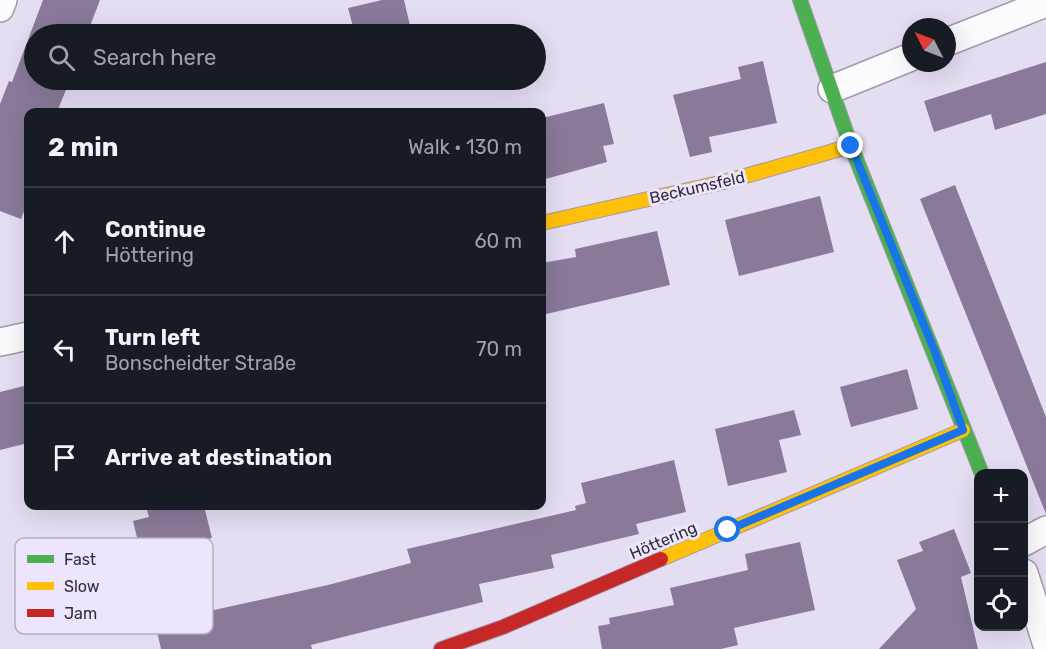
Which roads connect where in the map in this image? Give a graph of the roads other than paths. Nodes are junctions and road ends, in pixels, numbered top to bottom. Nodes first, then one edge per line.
1 (3, 0) edge
2 (800, 0) edge
3 (1046, 3) edge
4 (0, 8) edge
5 (956, 38) edge
6 (902, 61) edge
7 (832, 89) junction
8 (851, 146) junction
9 (546, 222) edge
10 (24, 337) edge
11 (0, 342) edge
12 (963, 430) junction
13 (980, 469) edge
14 (1046, 530) edge
15 (1028, 539) edge
16 (1024, 577) edge
17 (1046, 642) edge
18 (441, 649) edge

1 - 4 street
2 - 7 street
3 - 5 street
6 - 7 street
7 - 8 street
8 - 9 street, Beckumsfeld
8 - 12 street
10 - 11 street
12 - 13 street
12 - 18 street, Höttering
14 - 15 street
16 - 17 street

